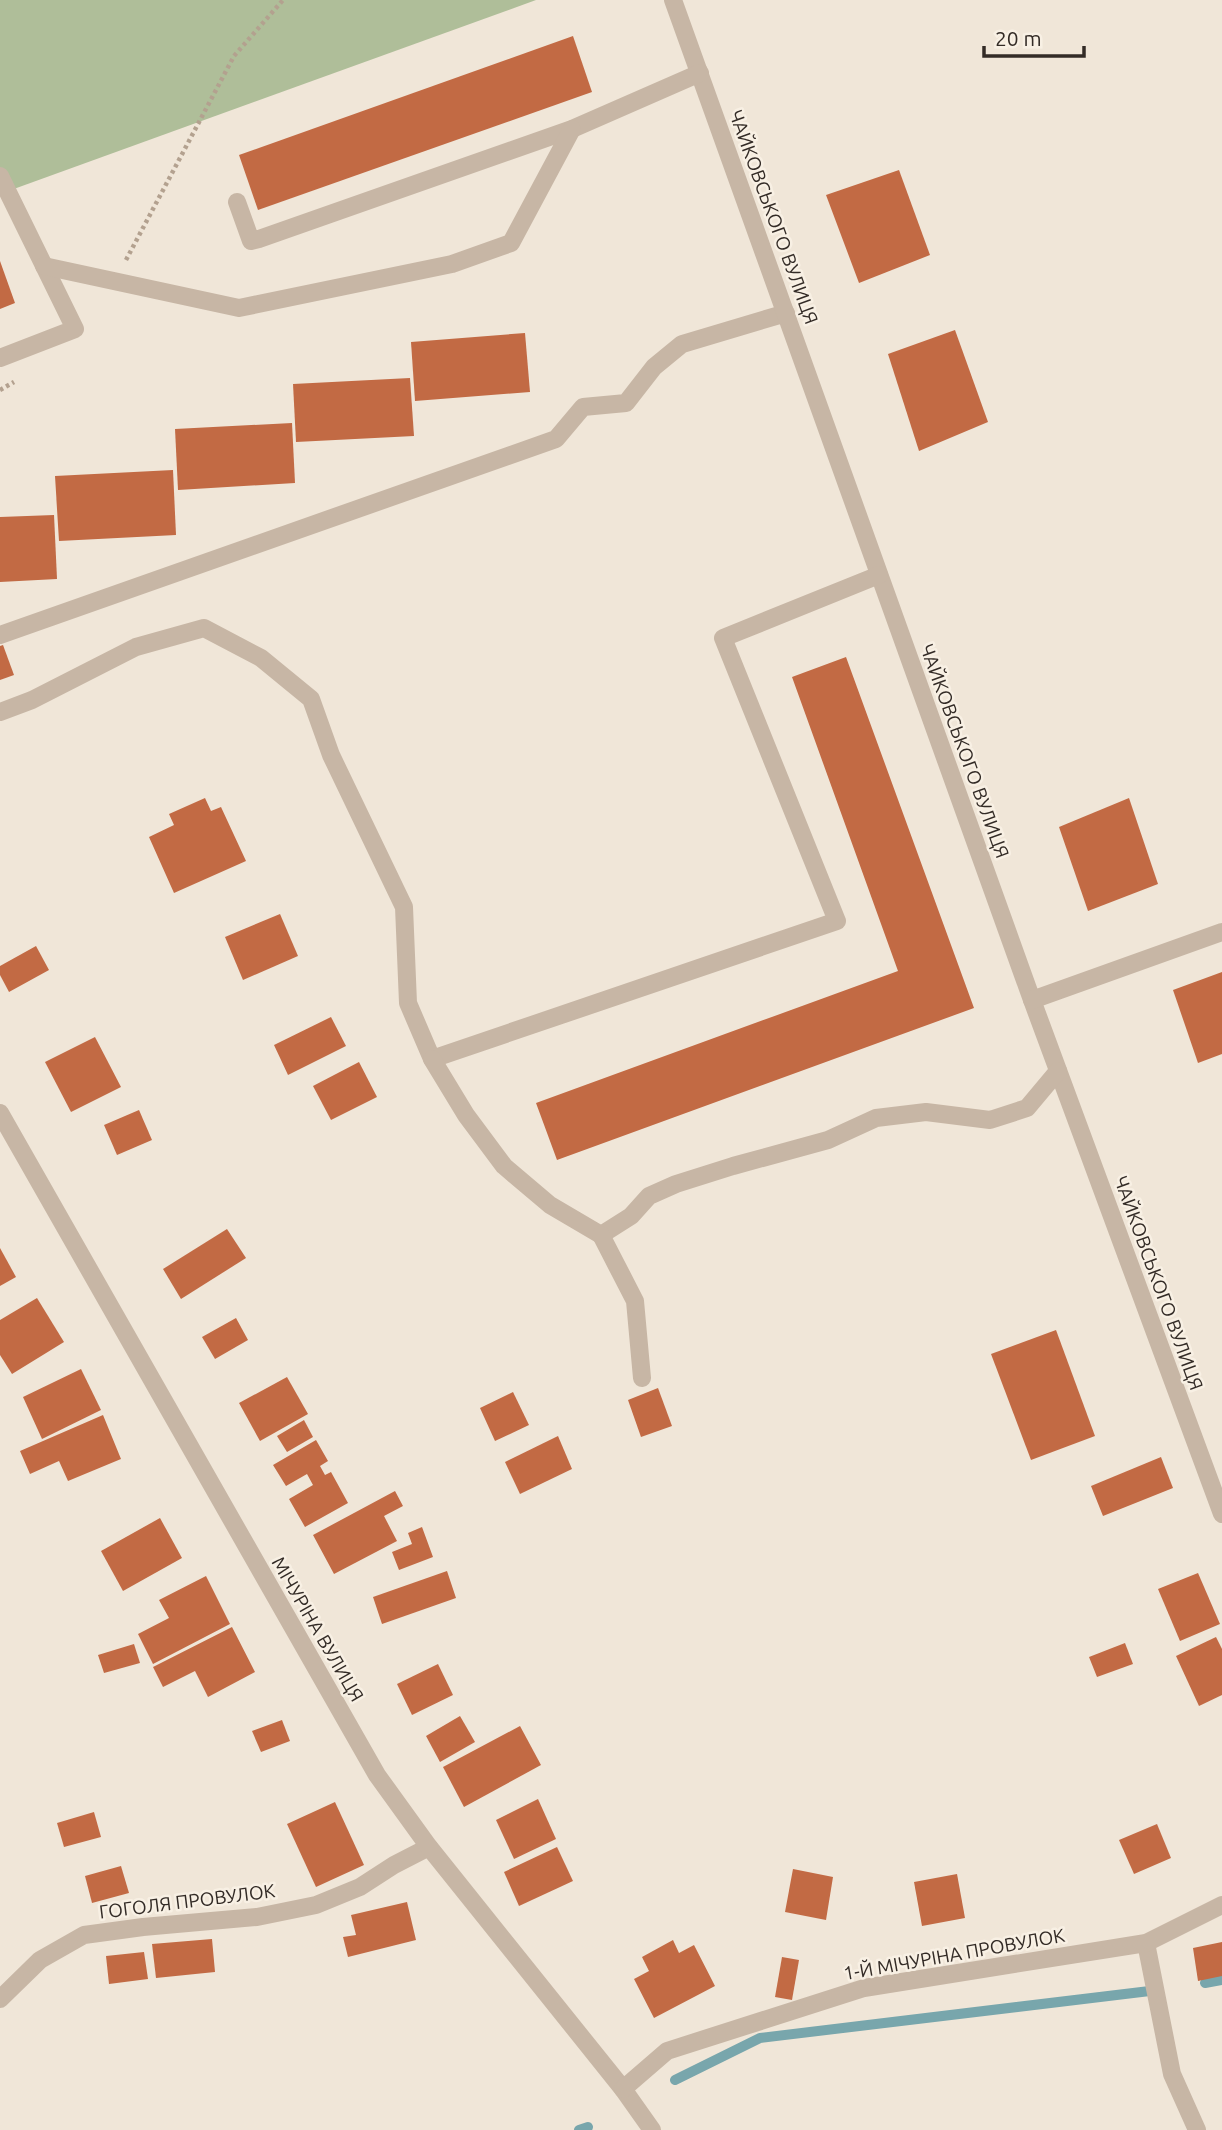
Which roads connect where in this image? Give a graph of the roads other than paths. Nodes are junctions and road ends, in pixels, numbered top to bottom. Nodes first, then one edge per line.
1 (673, 0) edge
2 (699, 73) junction
3 (572, 129) junction
4 (0, 176) edge
5 (237, 202) dead end
6 (44, 266) junction
7 (786, 313) junction
8 (0, 358) edge
9 (879, 575) junction
10 (0, 635) edge
11 (0, 712) edge
12 (1222, 932) edge
13 (1032, 1000) junction
14 (432, 1059) junction
15 (1058, 1070) junction
16 (0, 1113) edge
17 (601, 1236) junction
18 (642, 1378) dead end
19 (1222, 1514) edge
20 (429, 1847) junction
21 (1222, 1905) edge
22 (1146, 1942) junction
23 (0, 1999) edge
24 (623, 2089) junction
25 (652, 2130) edge
26 (1197, 2130) edge

1 - 2 street, ЧАЙКОВСЬКОГО ВУЛИЦЯ
2 - 3 street
2 - 7 street, ЧАЙКОВСЬКОГО ВУЛИЦЯ
3 - 5 street
3 - 6 street
4 - 6 street
6 - 8 street
7 - 9 street, ЧАЙКОВСЬКОГО ВУЛИЦЯ
7 - 10 street
9 - 13 street, ЧАЙКОВСЬКОГО ВУЛИЦЯ
9 - 14 street
11 - 14 street
12 - 13 street
13 - 15 street, ЧАЙКОВСЬКОГО ВУЛИЦЯ
14 - 17 street
15 - 17 street
15 - 19 street, ЧАЙКОВСЬКОГО ВУЛИЦЯ
16 - 20 street, МІЧУРІНА ВУЛИЦЯ
17 - 18 street
20 - 23 street, ГОГОЛЯ ПРОВУЛОК
20 - 24 street, МІЧУРІНА ВУЛИЦЯ
21 - 22 street, 1-Й МІЧУРІНА ПРОВУЛОК
22 - 24 street, 1-Й МІЧУРІНА ПРОВУЛОК
22 - 26 street
24 - 25 street, МІЧУРІНА ВУЛИЦЯ

